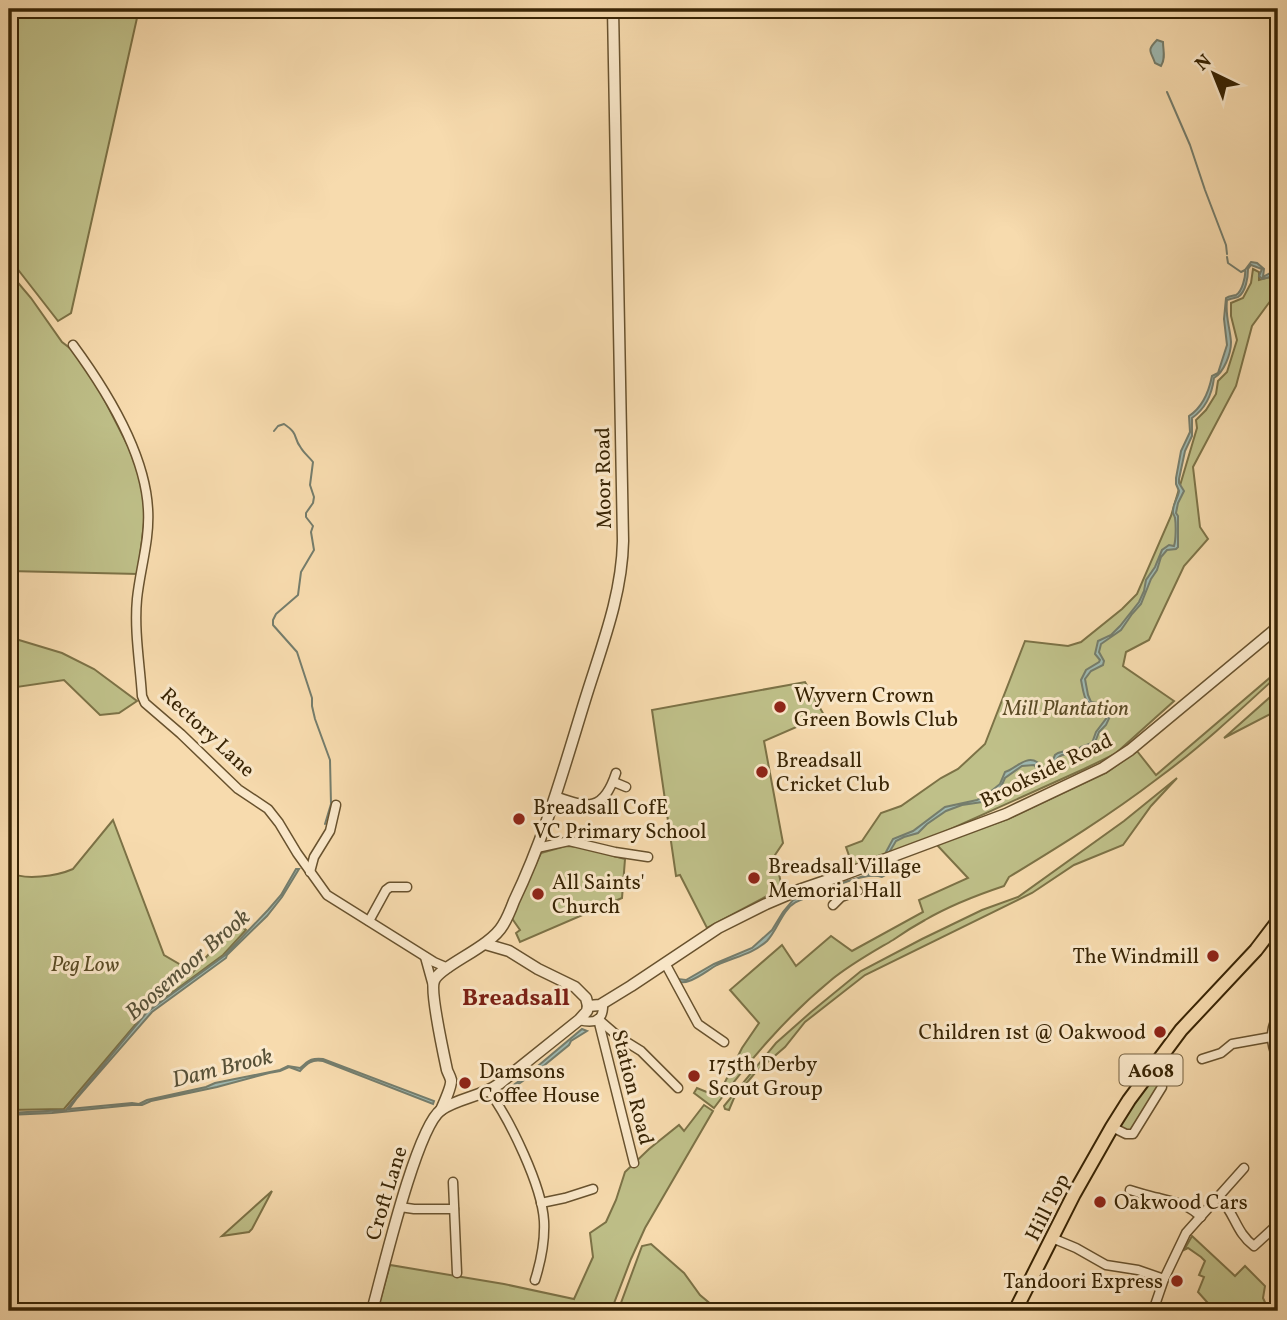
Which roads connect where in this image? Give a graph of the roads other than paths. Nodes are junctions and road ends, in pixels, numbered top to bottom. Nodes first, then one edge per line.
1 (613, 9) edge
2 (73, 345) dead end
3 (1278, 627) edge
4 (626, 787) dead end
5 (555, 796) junction
6 (336, 806) dead end
7 (537, 848) junction
8 (318, 851) junction
9 (299, 856) junction
10 (648, 857) dead end
11 (310, 872) junction
12 (839, 886) junction
13 (407, 887) dead end
14 (858, 891) dead end
15 (833, 905) dead end
16 (369, 921) junction
17 (503, 926) junction
18 (1276, 928) edge
19 (485, 944) junction
20 (509, 951) junction
21 (425, 957) junction
22 (665, 963) junction
23 (448, 968) junction
24 (433, 986) junction
25 (603, 1003) junction
26 (588, 1006) junction
27 (1278, 1016) edge
28 (598, 1019) junction
29 (579, 1020) junction
30 (1271, 1037) junction
31 (724, 1042) dead end
32 (1202, 1059) dead end
33 (1278, 1060) edge
34 (1149, 1072) junction
35 (451, 1081) junction
36 (678, 1088) dead end
37 (489, 1091) junction
38 (464, 1100) junction
39 (441, 1110) junction
40 (1112, 1127) junction
41 (634, 1163) dead end
42 (1244, 1168) dead end
43 (453, 1182) dead end
44 (593, 1189) dead end
45 (1130, 1190) dead end
46 (1219, 1197) junction
47 (541, 1203) junction
48 (400, 1207) junction
49 (454, 1209) junction
50 (1200, 1217) junction
51 (1278, 1224) edge
52 (1052, 1238) junction
53 (457, 1273) dead end
54 (1164, 1279) junction
55 (535, 1280) dead end
56 (1021, 1309) edge
57 (372, 1311) edge
58 (1153, 1311) edge

1 - 5 street, Moor Road
2 - 9 street, Rectory Lane
3 - 12 street, Brookside Road
4 - 5 street
5 - 7 street, Moor Road
6 - 8 street
7 - 10 street
7 - 17 street, Moor Road
8 - 9 street
8 - 11 street
9 - 11 street, Rectory Lane
11 - 16 street, Rectory Lane
12 - 14 street, Brookside Road
12 - 15 street, Brookside Road
12 - 22 street, Brookside Road
13 - 16 street
16 - 21 street, Rectory Lane
17 - 19 street, Moor Road
17 - 20 street
18 - 34 main road, Hill Top / A608
19 - 20 street
19 - 23 street, Moor Road
20 - 26 street
21 - 23 street, Rectory Lane
21 - 24 street
22 - 25 street, Brookside Road
22 - 31 street
23 - 24 street
24 - 35 street
25 - 26 street, Brookside Road
25 - 28 street, Station Road
26 - 29 street
27 - 30 street
28 - 29 street, Station Road
28 - 36 street
28 - 41 street, Station Road
29 - 37 street
30 - 32 street
30 - 33 street
34 - 40 main road, Hill Top / A608
34 - 40 street
35 - 38 street
35 - 39 street
37 - 38 street
37 - 47 street
38 - 39 street
39 - 48 street, Croft Lane
40 - 52 main road, Hill Top / A608
42 - 46 street
43 - 49 street
44 - 47 street
45 - 50 street
46 - 50 street
46 - 51 street
47 - 55 street
48 - 49 street
48 - 57 street, Croft Lane
49 - 53 street
50 - 54 street
52 - 54 street
52 - 56 main road, Hill Top / A608
54 - 58 street

